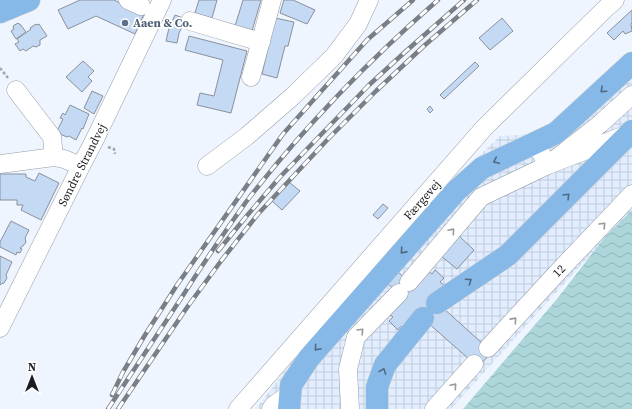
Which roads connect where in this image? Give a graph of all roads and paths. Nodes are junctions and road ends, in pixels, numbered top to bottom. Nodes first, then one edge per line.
1 (29, 0) edge
2 (162, 0) edge
3 (272, 0) edge
4 (369, 0) edge
5 (615, 0) edge
6 (0, 12) edge
7 (190, 21) dead end
8 (261, 42) junction
9 (632, 63) edge
10 (251, 77) dead end
11 (16, 90) dead end
12 (632, 95) edge
13 (631, 132) edge
14 (535, 143) junction
15 (107, 146) dead end
16 (115, 154) dead end
17 (54, 157) junction
18 (1, 162) edge
19 (548, 165) junction
20 (81, 166) junction
21 (207, 166) dead end
22 (632, 194) edge
23 (0, 328) edge
24 (488, 348) dead end
25 (474, 364) dead end
26 (289, 401) edge
27 (238, 409) edge
28 (271, 409) edge
29 (350, 409) edge
30 (377, 409) edge
31 (434, 409) edge

1 - 6 main road
2 - 20 street, Søndre Strandvej
3 - 8 street
4 - 21 street
5 - 27 street, Færgevej
7 - 8 street
8 - 10 street
9 -> 14 main road
11 - 17 street
12 - 19 street
13 - 19 street
30 -> 13 main road
14 - 19 street
14 -> 26 main road
15 - 16 path
17 - 18 street
17 - 20 street
29 -> 19 street
20 - 23 street, Søndre Strandvej
24 -> 22 street, 12
31 -> 25 street
26 - 28 street

